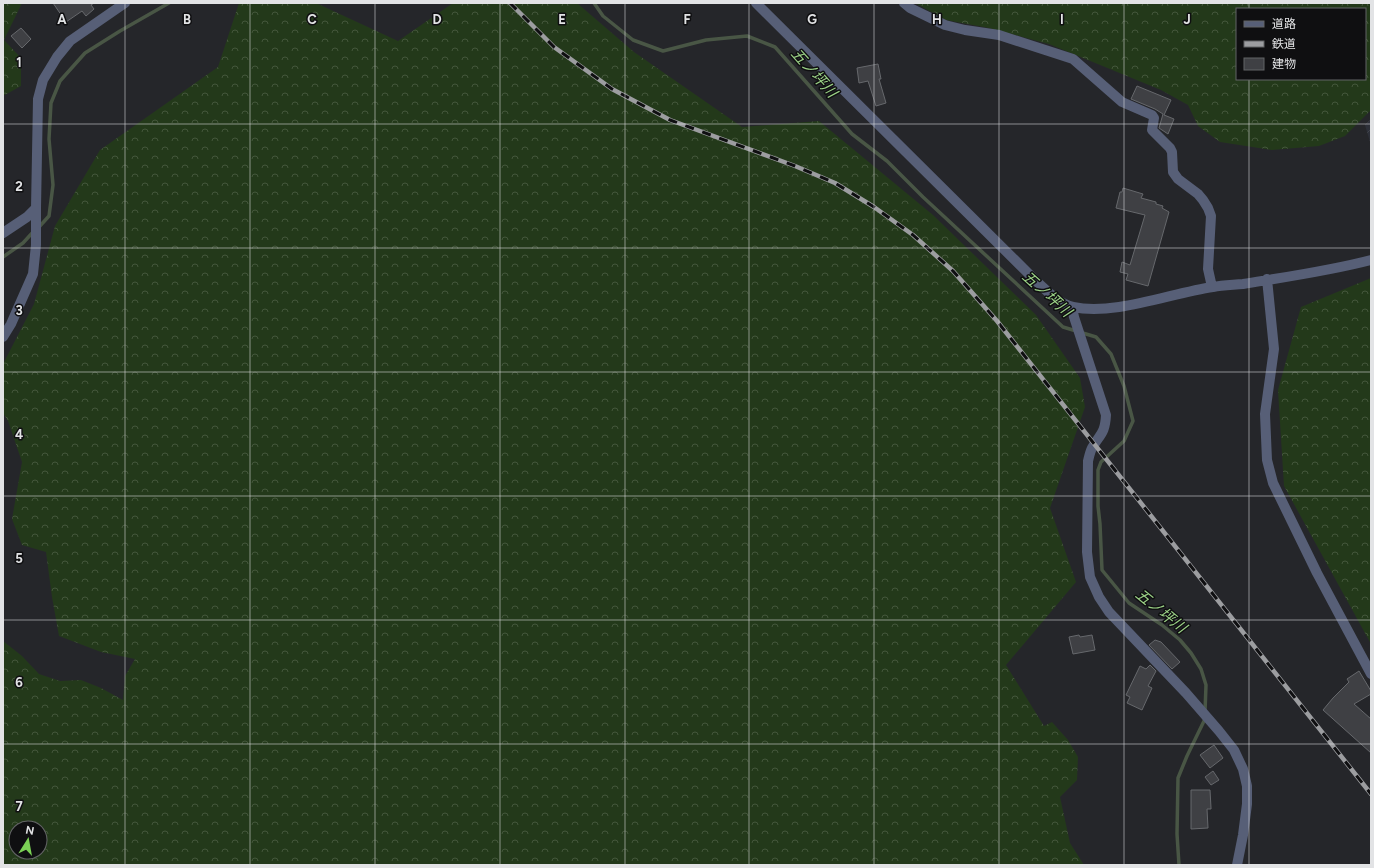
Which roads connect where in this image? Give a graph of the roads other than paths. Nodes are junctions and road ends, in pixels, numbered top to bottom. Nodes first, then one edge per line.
1 (125, 3) edge
2 (756, 3) edge
3 (904, 3) edge
4 (36, 208) junction
5 (3, 233) edge
6 (1371, 260) edge
7 (1267, 279) junction
8 (1212, 287) junction
9 (1072, 307) junction
10 (3, 337) edge
11 (1371, 674) edge
12 (1237, 865) edge

1 - 4 street
2 - 9 street
3 - 8 street
4 - 5 street
4 - 10 street
6 - 7 street
7 - 8 street
7 - 11 street
8 - 9 street
9 - 12 street

